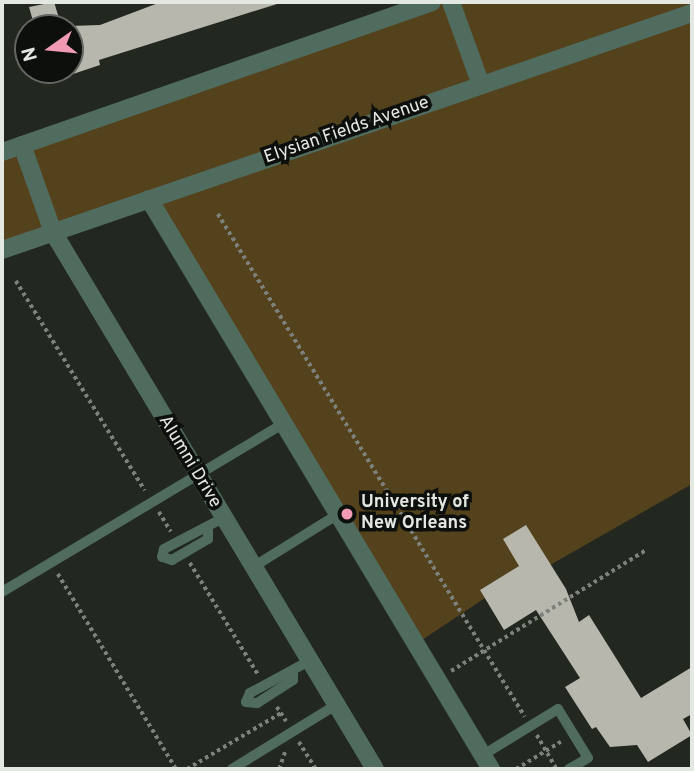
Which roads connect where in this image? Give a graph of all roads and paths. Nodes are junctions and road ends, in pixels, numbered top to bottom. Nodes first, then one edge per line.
1 (432, 2) edge
2 (452, 2) edge
3 (692, 13) edge
4 (481, 85) junction
5 (22, 145) junction
6 (2, 152) edge
7 (149, 200) junction
8 (218, 214) dead end
9 (53, 232) junction
10 (2, 250) edge
11 (16, 281) dead end
12 (284, 424) junction
13 (197, 475) junction
14 (152, 502) junction
15 (338, 514) junction
16 (223, 518) junction
17 (208, 529) junction
18 (177, 541) junction
19 (646, 550) dead end
20 (184, 553) junction
21 (253, 567) junction
22 (58, 574) dead end
23 (2, 592) edge
24 (484, 650) junction
25 (309, 661) junction
26 (437, 679) junction
27 (267, 690) junction
28 (336, 705) junction
29 (281, 713) junction
30 (531, 726) junction
31 (293, 732) junction
32 (573, 734) junction
33 (546, 751) junction
34 (487, 762) edge
35 (368, 767) edge
36 (190, 768) edge
37 (176, 769) edge
38 (232, 769) edge
39 (316, 769) edge
40 (516, 769) edge
41 (557, 769) edge
42 (569, 769) edge

1 - 5 street
2 - 4 street
3 - 4 street, Elysian Fields Avenue
4 - 7 street, Elysian Fields Avenue
5 - 6 street
5 - 9 street, Alumni Drive
7 - 9 street, Elysian Fields Avenue
7 - 12 street
8 - 24 path
9 - 10 street, Elysian Fields Avenue
9 - 13 street, Alumni Drive
11 - 14 path
12 - 13 lane
12 - 15 street
13 - 14 lane
13 - 16 street, Alumni Drive
14 - 18 path
14 - 23 lane
15 - 21 lane
15 - 26 street
16 - 17 lane
16 - 21 street, Alumni Drive
17 - 18 lane
17 - 20 lane
18 - 20 lane
19 - 24 path
20 - 27 path
21 - 25 street, Alumni Drive
22 - 37 path
24 - 26 path
24 - 30 path
25 - 27 lane
25 - 28 street, Alumni Drive
26 - 34 street
27 - 29 path
28 - 31 lane
28 - 35 street, Alumni Drive
29 - 31 path
29 - 36 path
30 - 32 lane
30 - 33 path
30 - 34 lane
31 - 38 lane
31 - 39 path
32 - 33 path
32 - 42 lane
33 - 40 path
33 - 41 path

